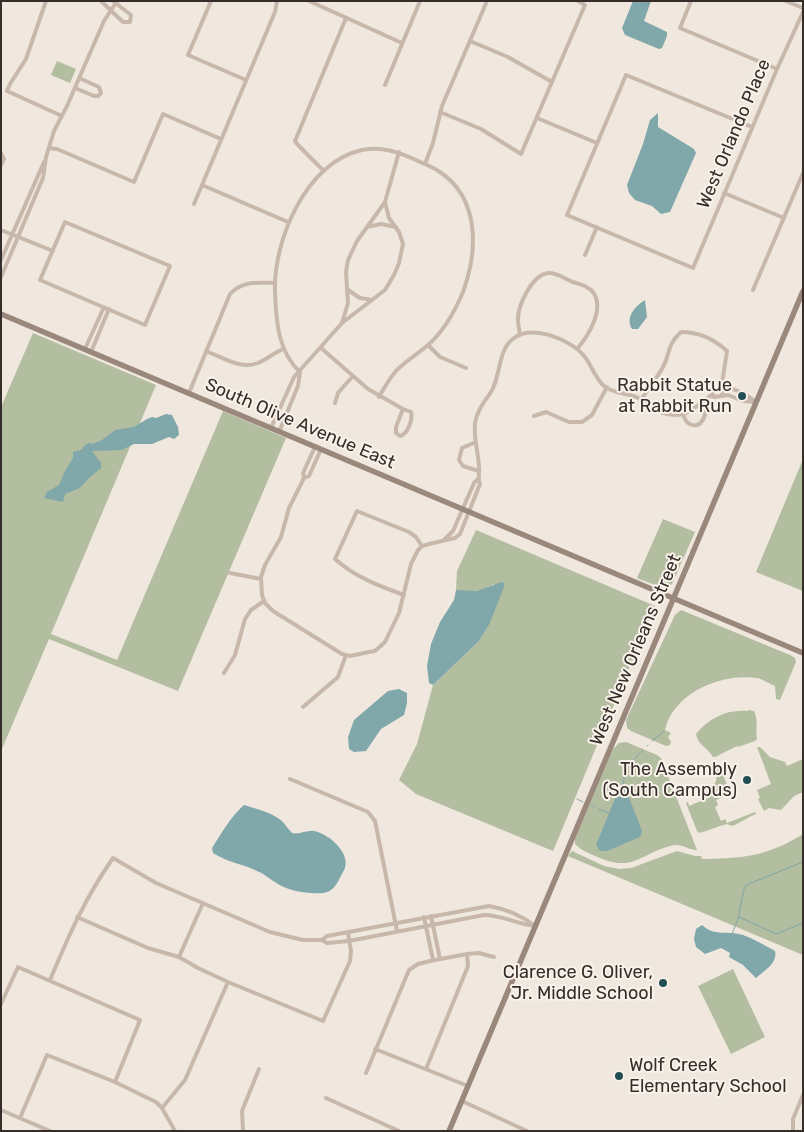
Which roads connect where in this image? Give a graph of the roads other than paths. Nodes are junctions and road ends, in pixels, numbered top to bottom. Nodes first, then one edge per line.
1 (46, 1) edge
2 (102, 1) edge
3 (211, 1) edge
4 (277, 1) edge
5 (309, 1) edge
6 (420, 1) edge
7 (487, 1) edge
8 (578, 1) edge
9 (691, 1) edge
10 (786, 1) edge
11 (115, 2) edge
12 (110, 10) junction
13 (803, 10) edge
14 (346, 18) junction
15 (470, 41) junction
16 (402, 43) junction
17 (776, 69) junction
18 (79, 78) junction
19 (246, 80) junction
20 (552, 82) junction
21 (384, 86) dead end
22 (75, 88) junction
23 (440, 112) junction
24 (62, 116) junction
25 (537, 118) junction
26 (752, 128) junction
27 (221, 139) junction
28 (597, 143) junction
29 (49, 148) junction
30 (399, 152) junction
31 (2, 154) edge
32 (46, 158) junction
33 (425, 164) junction
34 (1, 165) edge
35 (324, 172) junction
36 (803, 173) edge
37 (202, 185) junction
38 (724, 193) junction
39 (385, 202) junction
40 (194, 204) dead end
41 (784, 218) junction
42 (288, 222) junction
43 (367, 227) junction
44 (396, 227) junction
45 (597, 228) junction
46 (1, 230) edge
47 (12, 234) junction
48 (18, 236) junction
49 (53, 251) junction
50 (585, 255) dead end
51 (1, 260) edge
52 (1, 277) edge
53 (275, 283) junction
54 (348, 290) junction
55 (753, 290) dead end
56 (803, 291) edge
57 (372, 300) junction
58 (104, 307) junction
59 (109, 309) junction
60 (1, 314) edge
61 (342, 323) junction
62 (520, 334) junction
63 (428, 345) junction
64 (321, 348) junction
65 (283, 349) junction
66 (577, 349) junction
67 (88, 351) junction
68 (206, 351) junction
69 (466, 368) dead end
70 (300, 372) junction
71 (352, 377) junction
72 (606, 387) junction
73 (722, 388) junction
74 (740, 391) junction
75 (188, 393) junction
76 (722, 395) junction
77 (712, 396) junction
78 (379, 397) junction
79 (737, 398) junction
80 (641, 401) junction
81 (756, 402) junction
82 (335, 403) dead end
83 (700, 404) junction
84 (403, 410) junction
85 (683, 414) junction
86 (534, 416) dead end
87 (271, 428) junction
88 (279, 432) junction
89 (476, 442) junction
90 (318, 448) junction
91 (308, 463) junction
92 (314, 466) junction
93 (479, 471) junction
94 (304, 478) junction
95 (478, 480) junction
96 (469, 494) junction
97 (476, 497) junction
98 (462, 509) junction
99 (469, 512) junction
100 (444, 541) junction
101 (422, 546) junction
102 (230, 573) dead end
103 (260, 579) junction
104 (404, 595) junction
105 (674, 599) junction
106 (264, 601) junction
107 (802, 653) edge
108 (346, 655) junction
109 (224, 674) dead end
110 (303, 707) dead end
111 (290, 779) dead end
112 (203, 904) junction
113 (498, 908) junction
114 (495, 915) junction
115 (431, 916) junction
116 (77, 917) junction
117 (424, 917) junction
118 (394, 922) junction
119 (432, 925) junction
120 (426, 926) junction
121 (535, 926) junction
122 (397, 931) junction
123 (348, 933) junction
124 (322, 940) junction
125 (349, 941) junction
126 (436, 942) junction
127 (430, 944) junction
128 (467, 954) junction
129 (494, 957) dead end
130 (179, 958) junction
131 (440, 959) junction
132 (433, 960) junction
133 (50, 980) junction
134 (228, 982) junction
135 (1, 1004) edge
136 (375, 1049) junction
137 (259, 1069) dead end
138 (426, 1069) junction
139 (366, 1073) dead end
140 (115, 1082) junction
141 (468, 1086) junction
142 (803, 1094) edge
143 (326, 1098) dead end
144 (462, 1101) junction
145 (162, 1108) junction
146 (1, 1110) edge
147 (20, 1118) junction
148 (50, 1131) edge
149 (175, 1131) edge
150 (243, 1131) edge
151 (399, 1131) edge
152 (449, 1131) edge
153 (527, 1131) edge
154 (793, 1131) edge

1 - 24 street
2 - 12 street
3 - 19 street
4 - 19 street
5 - 14 street
6 - 16 street
7 - 15 street
8 - 20 street
9 - 17 street
10 - 13 street
11 - 12 street
11 - 12 street
12 - 18 street
13 - 17 street, West Orlando Place
14 - 16 street
14 - 35 street
15 - 20 street
15 - 23 street
16 - 21 street
17 - 26 street, West Orlando Place
18 - 22 street
18 - 22 street
19 - 27 street
20 - 25 street
22 - 24 street
23 - 25 street
23 - 33 street
24 - 29 street
25 - 28 street
26 - 28 street
26 - 38 street, West Orlando Place
27 - 29 street
27 - 37 street
28 - 45 street
29 - 32 street
30 - 33 street
30 - 35 street
30 - 39 street
31 - 34 street
32 - 47 street
32 - 48 street
33 - 63 street
35 - 42 street
36 - 41 street
37 - 40 street
37 - 42 street
38 - 41 street
38 - 45 street, West Orlando Place
39 - 43 street
39 - 44 street
41 - 55 street
42 - 53 street
43 - 44 street
43 - 54 street
44 - 57 street
45 - 50 street
46 - 47 street
47 - 48 street
47 - 51 street
48 - 49 street
48 - 52 street
49 - 58 street
49 - 59 street
53 - 65 street
53 - 68 street
54 - 57 street
54 - 61 street
56 - 81 street, West New Orleans Street
57 - 61 street
58 - 59 street
58 - 67 street
59 - 67 street
60 - 67 street, South Olive Avenue East
61 - 64 street
62 - 66 street
62 - 66 street
62 - 89 street
63 - 69 street
63 - 78 street
64 - 70 street
64 - 71 street
65 - 68 street
65 - 70 street
66 - 72 street
67 - 75 street, South Olive Avenue East
68 - 75 street
70 - 87 street
70 - 88 street
71 - 78 street
71 - 82 street
72 - 80 street
72 - 86 street
73 - 74 street
73 - 76 street
73 - 77 street
73 - 80 street
74 - 79 street
74 - 81 street
75 - 87 street, South Olive Avenue East
76 - 77 street
76 - 79 street
77 - 83 street
78 - 84 street
79 - 81 street
80 - 85 street
81 - 105 street, West New Orleans Street
83 - 85 street
83 - 85 street
84 - 84 street
87 - 88 street, South Olive Avenue East
88 - 90 street, South Olive Avenue East
89 - 93 street
89 - 93 street
90 - 91 street
90 - 92 street
90 - 98 street, South Olive Avenue East
91 - 92 street
91 - 94 street
92 - 94 street
93 - 95 street
94 - 103 street
95 - 96 street
95 - 97 street
96 - 97 street
96 - 98 street
97 - 99 street
98 - 99 street, South Olive Avenue East
98 - 100 street
99 - 100 street
99 - 105 street, South Olive Avenue East
100 - 101 street
101 - 104 street
101 - 104 street
102 - 103 street
103 - 106 street
104 - 108 street
105 - 107 street
105 - 121 street, West New Orleans Street
106 - 108 street
106 - 109 street
108 - 110 street
111 - 118 street
112 - 116 street
112 - 124 street
112 - 130 street
113 - 114 street
113 - 115 street
113 - 121 street
114 - 119 street
114 - 121 street
115 - 117 street
115 - 119 street
116 - 130 street
116 - 133 street
117 - 118 street
117 - 120 street
118 - 122 street
118 - 123 street
119 - 120 street
119 - 126 street
120 - 122 street
120 - 127 street
121 - 141 street, West New Orleans Street
122 - 125 street
123 - 124 street
123 - 125 street
124 - 125 street
125 - 134 street
126 - 127 street
126 - 131 street
127 - 132 street
128 - 129 street
128 - 131 street
128 - 138 street
130 - 134 street
131 - 132 street
132 - 136 street
133 - 135 street
133 - 140 street
134 - 145 street
136 - 138 street
136 - 139 street
137 - 150 street
138 - 141 street
140 - 145 street
140 - 147 street
141 - 144 street, West New Orleans Street
142 - 154 street
143 - 151 street
144 - 152 street, West New Orleans Street
144 - 153 street
145 - 149 street
146 - 147 street
147 - 148 street

